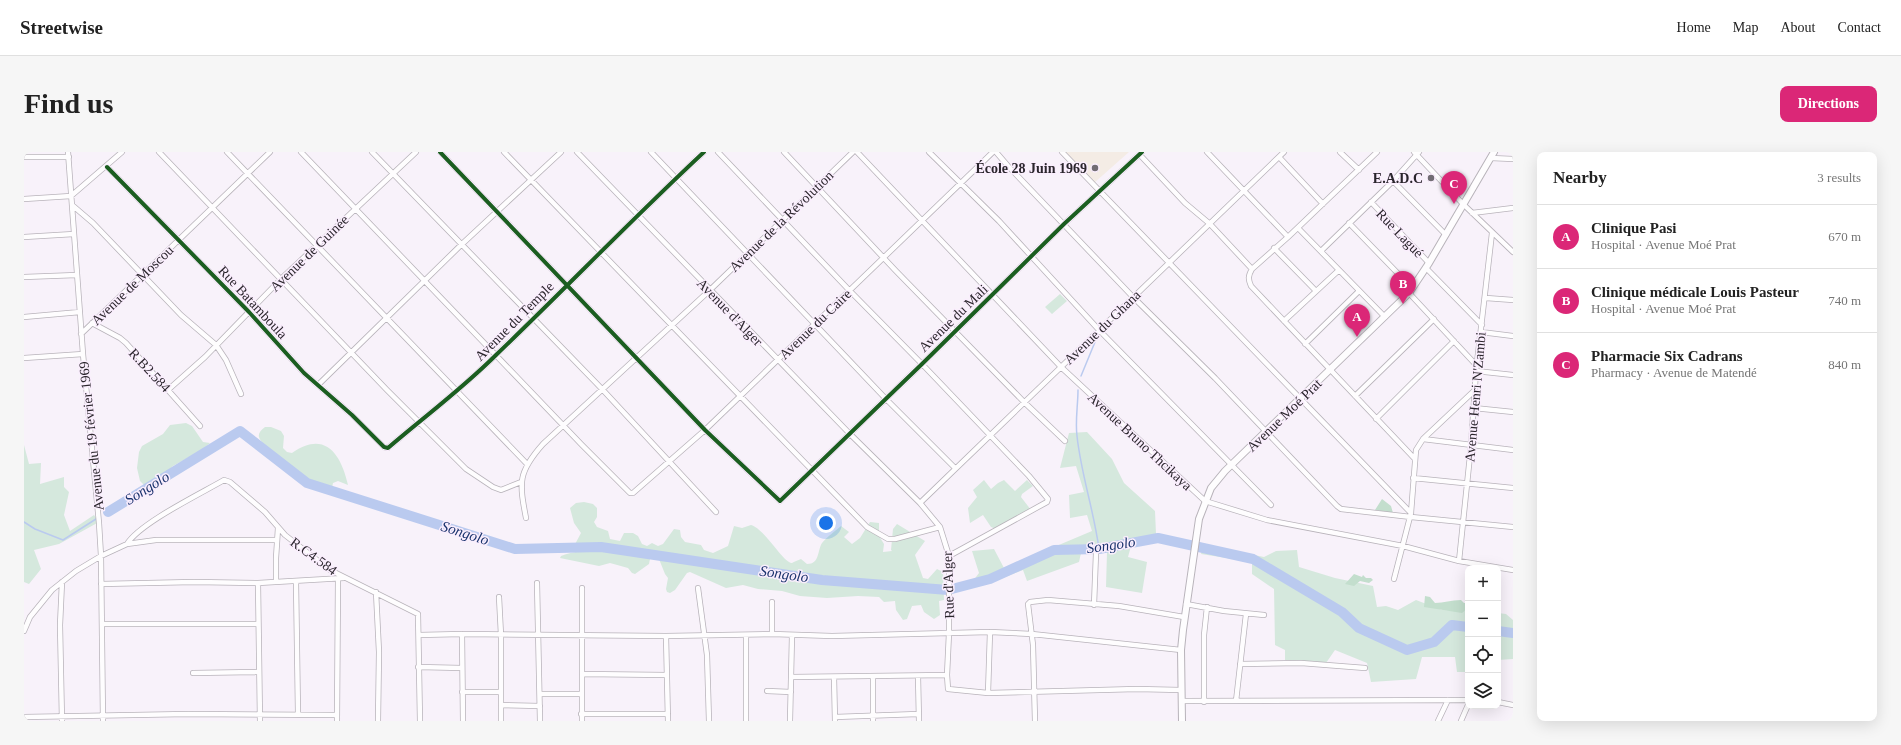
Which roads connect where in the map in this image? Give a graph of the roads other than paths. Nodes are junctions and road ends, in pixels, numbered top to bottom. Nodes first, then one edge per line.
1 (122, 152) edge
2 (159, 152) edge
3 (227, 152) edge
4 (270, 152) edge
5 (301, 152) edge
6 (372, 152) edge
7 (416, 152) edge
8 (440, 152) edge
9 (504, 152) edge
10 (561, 152) edge
11 (577, 152) edge
12 (651, 152) edge
13 (704, 152) edge
14 (718, 152) edge
15 (784, 152) edge
16 (853, 152) edge
17 (856, 152) edge
18 (929, 152) edge
19 (995, 152) edge
20 (1062, 152) edge
21 (1207, 152) edge
22 (1340, 152) edge
23 (1377, 152) edge
24 (1494, 152) edge
25 (1141, 153) edge
26 (1417, 153) edge
27 (1281, 154) edge
28 (68, 155) edge
29 (24, 156) edge
30 (1491, 158) junction
31 (1513, 159) edge
32 (106, 167) junction
33 (1359, 170) junction
34 (393, 173) junction
35 (248, 174) junction
36 (676, 178) junction
37 (531, 180) junction
38 (1393, 181) junction
39 (961, 183) junction
40 (817, 187) junction
41 (1100, 191) junction
42 (1244, 191) junction
43 (71, 196) junction
44 (24, 199) edge
45 (1371, 202) junction
46 (72, 204) junction
47 (1323, 204) junction
48 (1463, 204) junction
49 (213, 208) junction
50 (1513, 208) edge
51 (355, 209) junction
52 (496, 212) junction
53 (1472, 213) junction
54 (637, 215) junction
55 (782, 220) junction
56 (922, 222) junction
57 (1064, 224) junction
58 (1210, 224) junction
59 (1348, 224) junction
60 (1298, 228) junction
61 (1492, 233) junction
62 (74, 234) junction
63 (1446, 235) junction
64 (24, 237) edge
65 (1288, 237) junction
66 (179, 241) junction
67 (461, 245) junction
68 (317, 246) junction
69 (1274, 248) junction
70 (1321, 251) junction
71 (601, 252) junction
72 (1513, 252) edge
73 (748, 254) junction
74 (1032, 256) junction
75 (884, 258) junction
76 (1169, 263) junction
77 (1428, 266) junction
78 (1252, 269) junction
79 (1339, 270) junction
80 (143, 274) junction
81 (77, 275) junction
82 (24, 277) edge
83 (281, 280) junction
84 (425, 282) junction
85 (566, 285) junction
86 (710, 290) junction
87 (849, 290) junction
88 (1410, 290) junction
89 (1316, 291) junction
90 (1359, 291) junction
91 (993, 295) junction
92 (1134, 297) junction
93 (1486, 298) junction
94 (1513, 300) edge
95 (80, 312) junction
96 (249, 312) junction
97 (24, 316) edge
98 (1385, 317) junction
99 (387, 318) junction
100 (532, 319) junction
101 (1434, 319) junction
102 (1284, 321) junction
103 (92, 323) junction
104 (816, 324) junction
105 (1482, 325) junction
106 (671, 326) junction
107 (955, 330) junction
108 (1099, 330) junction
109 (1481, 332) junction
110 (81, 334) junction
111 (1513, 336) edge
112 (1454, 341) junction
113 (1305, 344) junction
114 (216, 345) junction
115 (351, 352) junction
116 (83, 354) junction
117 (496, 355) junction
118 (637, 357) junction
119 (24, 358) edge
120 (778, 361) junction
121 (922, 364) junction
122 (1061, 367) junction
123 (1477, 369) junction
124 (1330, 370) junction
125 (1513, 375) edge
126 (318, 385) junction
127 (169, 389) junction
128 (602, 389) junction
129 (1475, 390) junction
130 (458, 391) junction
131 (241, 394) dead end
132 (1355, 396) junction
133 (740, 397) junction
134 (886, 399) junction
135 (1301, 399) junction
136 (1024, 402) junction
137 (1474, 408) junction
138 (1513, 412) edge
139 (1376, 419) junction
140 (420, 423) junction
141 (564, 425) junction
142 (200, 426) dead end
143 (705, 430) junction
144 (1266, 432) junction
145 (850, 434) junction
146 (989, 436) junction
147 (1423, 439) junction
148 (1065, 441) dead end
149 (1471, 446) junction
150 (386, 448) joint
151 (1513, 450) edge
152 (1414, 458) junction
153 (670, 462) junction
154 (527, 464) junction
155 (1232, 465) junction
156 (955, 468) junction
157 (811, 471) junction
158 (1413, 478) junction
159 (521, 482) junction
160 (1468, 485) junction
161 (1513, 488) edge
162 (1205, 501) junction
163 (920, 503) junction
164 (1271, 505) dead end
165 (716, 512) dead end
166 (1411, 515) junction
167 (526, 518) dead end
168 (1463, 522) junction
169 (1513, 526) edge
170 (940, 527) junction
171 (278, 528) junction
172 (277, 540) junction
173 (127, 544) junction
174 (1403, 546) junction
175 (1096, 553) dead end
176 (101, 556) junction
177 (950, 556) junction
178 (1459, 561) junction
179 (1513, 570) edge
180 (344, 578) junction
181 (338, 579) junction
182 (1394, 579) dead end
183 (62, 582) junction
184 (276, 582) junction
185 (296, 582) junction
186 (258, 583) junction
187 (537, 583) dead end
188 (101, 584) junction
189 (582, 588) dead end
190 (698, 588) dead end
191 (376, 592) junction
192 (499, 597) dead end
193 (772, 602) dead end
194 (1186, 604) junction
195 (1094, 605) junction
196 (1207, 608) junction
197 (1246, 614) junction
198 (1264, 615) dead end
199 (1184, 617) junction
200 (102, 624) junction
201 (258, 624) junction
202 (24, 632) edge
203 (990, 632) junction
204 (949, 633) junction
205 (462, 634) junction
206 (772, 634) junction
207 (1032, 634) junction
208 (419, 635) junction
209 (501, 635) junction
210 (538, 635) junction
211 (583, 635) junction
212 (705, 635) junction
213 (746, 635) junction
214 (792, 635) junction
215 (666, 636) junction
216 (1181, 650) junction
217 (1240, 664) junction
218 (418, 666) junction
219 (462, 668) junction
220 (1365, 668) dead end
221 (259, 672) junction
222 (193, 673) dead end
223 (582, 674) junction
224 (667, 675) junction
225 (947, 675) junction
226 (918, 676) junction
227 (791, 677) junction
228 (834, 677) junction
229 (873, 677) junction
230 (1181, 690) junction
231 (767, 691) dead end
232 (462, 692) junction
233 (501, 692) junction
234 (791, 692) junction
235 (1033, 692) junction
236 (988, 693) junction
237 (540, 694) junction
238 (581, 694) junction
239 (1448, 700) junction
240 (1465, 700) edge
241 (1182, 701) junction
242 (1236, 701) junction
243 (1204, 702) junction
244 (1501, 703) edge
245 (501, 705) junction
246 (1513, 705) edge
247 (540, 706) junction
248 (1467, 709) edge
249 (260, 714) junction
250 (298, 714) junction
251 (581, 714) junction
252 (668, 714) junction
253 (918, 714) junction
254 (62, 715) junction
255 (337, 715) junction
256 (24, 717) edge
257 (102, 718) edge
258 (835, 719) edge
259 (873, 719) edge
260 (62, 721) edge
261 (260, 721) edge
262 (337, 721) edge
263 (378, 721) edge
264 (420, 721) edge
265 (463, 721) edge
266 (501, 721) edge
267 (540, 721) edge
268 (582, 721) edge
269 (668, 721) edge
270 (709, 721) edge
271 (746, 721) edge
272 (790, 721) edge
273 (918, 721) edge
274 (1035, 721) edge
275 (1182, 721) edge
276 (1438, 721) edge
277 (1461, 721) edge

1 - 32 street
2 - 49 street
3 - 35 street
4 - 35 street, Avenue de Moscou
5 - 51 street
6 - 34 street
7 - 34 street, Avenue de Guinée
8 - 52 street
9 - 37 street
10 - 37 street
11 - 54 street, Avenue d'Alger
12 - 36 street
13 - 36 street, Avenue du Temple
14 - 55 street
15 - 40 street
16 - 40 street, Avenue de la Révolution
17 - 56 street, Avenue Bruno Thcikaya
18 - 39 street
19 - 39 street, Avenue du Caire
19 - 57 street
20 - 41 street
21 - 42 street
22 - 33 street
23 - 33 street
24 - 30 street, Avenue Moé Prat
25 - 41 street, Avenue du Mali
25 - 58 street
26 - 38 street
26 - 48 street
27 - 42 street, Avenue du Ghana
27 - 47 street
28 - 29 street
28 - 43 street, Avenue du 19 février 1969
30 - 31 street
30 - 48 street, Avenue Moé Prat
32 - 43 street
32 - 66 street, Rue Batamboula
33 - 47 street
34 - 51 street, Avenue de Guinée
34 - 67 street
35 - 49 street, Avenue de Moscou
35 - 68 street
36 - 54 street, Avenue du Temple
36 - 73 street
37 - 52 street
37 - 71 street
38 - 45 street
38 - 63 street
39 - 56 street, Avenue du Caire
39 - 74 street
40 - 55 street, Avenue de la Révolution
40 - 75 street
41 - 57 street, Avenue du Mali
41 - 76 street
42 - 58 street, Avenue du Ghana
42 - 65 street
43 - 44 street
43 - 46 street, Avenue du 19 février 1969
45 - 59 street
45 - 77 street, Rue Lagué
46 - 62 street, Avenue du 19 février 1969
46 - 80 street
47 - 60 street
48 - 53 street
48 - 63 street, Avenue Moé Prat
49 - 66 street, Avenue de Moscou
49 - 83 street
50 - 53 street
51 - 68 street, Avenue de Guinée
51 - 84 street
52 - 67 street
52 - 85 street
53 - 61 street
54 - 71 street, Avenue du Temple
54 - 86 street, Avenue d'Alger
55 - 73 street, Avenue de la Révolution
55 - 87 street
56 - 75 street, Avenue du Caire
56 - 91 street, Avenue Bruno Thcikaya
57 - 74 street, Avenue du Mali
57 - 92 street
58 - 76 street, Avenue du Ghana
58 - 78 street
59 - 70 street
59 - 88 street
60 - 65 street
60 - 70 street
61 - 72 street
61 - 93 street, Avenue Henri N'Zambi
62 - 64 street
62 - 81 street, Avenue du 19 février 1969
63 - 77 street, Avenue Moé Prat
65 - 69 street
66 - 80 street, Avenue de Moscou
66 - 96 street, Rue Batamboula
67 - 84 street
67 - 100 street
68 - 83 street, Avenue de Guinée
68 - 99 street
69 - 78 street
69 - 89 street
70 - 79 street
71 - 85 street, Avenue du Temple
71 - 106 street
73 - 86 street, Avenue de la Révolution
73 - 104 street
74 - 91 street, Avenue du Mali
74 - 108 street
75 - 87 street, Avenue du Caire
75 - 107 street
76 - 92 street, Avenue du Ghana
76 - 135 street
77 - 88 street, Avenue Moé Prat
77 - 105 street, Rue Lagué
78 - 102 street
79 - 89 street
79 - 90 street
80 - 103 street, Avenue de Moscou
80 - 114 street
81 - 82 street
81 - 95 street, Avenue du 19 février 1969
83 - 96 street, Avenue de Guinée
83 - 115 street
84 - 99 street
84 - 117 street
85 - 100 street, Avenue du Temple
85 - 118 street
86 - 106 street, Avenue de la Révolution
86 - 120 street, Avenue d'Alger
87 - 104 street, Avenue du Caire
87 - 121 street
88 - 98 street, Avenue Moé Prat
88 - 101 street
89 - 102 street
90 - 98 street
90 - 113 street
91 - 107 street, Avenue du Mali
91 - 122 street, Avenue Bruno Thcikaya
92 - 108 street, Avenue du Ghana
92 - 144 street
93 - 94 street
93 - 105 street, Avenue Henri N'Zambi
95 - 97 street
95 - 110 street, Avenue du 19 février 1969
96 - 114 street, Avenue de Guinée
96 - 126 street, Rue Batamboula
98 - 124 street, Avenue Moé Prat
99 - 115 street
99 - 130 street
100 - 117 street, Avenue du Temple
100 - 128 street
101 - 112 street
101 - 132 street
102 - 113 street
103 - 110 street, Avenue de Moscou
103 - 127 street, R.B2.584
104 - 120 street, Avenue du Caire
104 - 134 street
105 - 109 street, Avenue Henri N'Zambi
106 - 118 street, Avenue de la Révolution
106 - 133 street
107 - 121 street, Avenue du Mali
107 - 136 street
108 - 122 street, Avenue du Ghana
108 - 155 street
109 - 111 street
109 - 123 street, Avenue Henri N'Zambi
110 - 116 street, Avenue du 19 février 1969
112 - 123 street
112 - 139 street
113 - 124 street
114 - 127 street, Avenue de Guinée
114 - 131 street
115 - 126 street
115 - 140 street
116 - 119 street
116 - 176 street, Avenue du 19 février 1969
117 - 130 street, Avenue du Temple
117 - 141 street
118 - 128 street, Avenue de la Révolution
118 - 143 street
120 - 133 street, Avenue du Caire
120 - 145 street, Avenue d'Alger
121 - 134 street, Avenue du Mali
121 - 146 street
122 - 136 street, Avenue du Ghana
122 - 162 street, Avenue Bruno Thcikaya
123 - 125 street
123 - 129 street, Avenue Henri N'Zambi
124 - 132 street
124 - 135 street, Avenue Moé Prat
126 - 150 street, Rue Batamboula
127 - 142 street, R.B2.584
128 - 141 street, Avenue de la Révolution
128 - 153 street
129 - 137 street, Avenue Henri N'Zambi
129 - 147 street
130 - 140 street, Avenue du Temple
130 - 154 street
132 - 139 street
133 - 143 street, Avenue du Caire
133 - 157 street
134 - 145 street, Avenue du Mali
134 - 156 street
135 - 144 street, Avenue Moé Prat
135 - 166 street
136 - 146 street, Avenue du Ghana
136 - 148 street
137 - 138 street
137 - 149 street, Avenue Henri N'Zambi
139 - 152 street
140 - 150 street, Avenue du Temple
140 - 159 street
141 - 153 street, Avenue du Caire
141 - 154 street, Avenue de la Révolution
143 - 153 street, Avenue du Caire
143 - 157 street, Avenue du Mali
144 - 155 street, Avenue Moé Prat
144 - 166 street
145 - 157 street, Avenue du Mali
145 - 163 street, Avenue d'Alger
146 - 156 street, Avenue du Ghana
146 - 177 street
147 - 149 street
147 - 152 street
149 - 151 street
149 - 160 street, Avenue Henri N'Zambi
152 - 158 street
153 - 165 street
154 - 159 street
155 - 162 street, Avenue Moé Prat
155 - 164 street
156 - 163 street, Avenue du Ghana
157 - 170 street
158 - 160 street
158 - 166 street
159 - 167 street
160 - 161 street
160 - 168 street, Avenue Henri N'Zambi
162 - 174 street, Avenue Bruno Thcikaya
162 - 194 street, Avenue Moé Prat
163 - 170 street, Rue d'Alger
166 - 168 street
166 - 174 street
168 - 169 street
168 - 178 street, Avenue Henri N'Zambi
170 - 177 street, Rue d'Alger
171 - 172 street
171 - 173 street, R.C4.584
171 - 180 street, R.C4.584
172 - 173 street
172 - 184 street
173 - 176 street
174 - 178 street, Avenue Bruno Thcikaya
174 - 182 street
175 - 195 street
176 - 183 street
176 - 188 street, Avenue du 19 février 1969
177 - 204 street, Rue d'Alger
178 - 179 street, Avenue Bruno Thcikaya
180 - 181 street
180 - 191 street, R.C4.584
181 - 185 street
181 - 255 street
183 - 202 street
183 - 254 street
184 - 185 street
184 - 186 street
185 - 250 street
186 - 188 street
186 - 201 street
187 - 210 street
188 - 200 street, Avenue du 19 février 1969
189 - 211 street
190 - 212 street
191 - 208 street, R.C4.584
191 - 263 street
192 - 209 street
193 - 206 street
194 - 196 street
194 - 199 street, Avenue Moé Prat
195 - 199 street
195 - 207 street
196 - 197 street
196 - 243 street
197 - 198 street
197 - 217 street
199 - 216 street, Avenue Moé Prat
200 - 201 street
200 - 257 street, Avenue du 19 février 1969
201 - 221 street
203 - 204 street
203 - 207 street
203 - 236 street
204 - 214 street
204 - 225 street, Rue d'Alger
205 - 208 street
205 - 209 street
205 - 219 street
206 - 213 street
206 - 214 street
207 - 216 street
207 - 235 street
208 - 218 street
209 - 210 street
209 - 233 street
210 - 211 street
210 - 237 street
211 - 215 street
211 - 223 street
212 - 213 street
212 - 215 street
212 - 270 street
213 - 271 street
214 - 227 street
215 - 224 street
216 - 230 street, Avenue Moé Prat
217 - 220 street
217 - 242 street
218 - 219 street
218 - 264 street
219 - 232 street
221 - 222 street
221 - 249 street
223 - 224 street
223 - 238 street
224 - 252 street
225 - 226 street
225 - 236 street
226 - 229 street
226 - 253 street
227 - 228 street
227 - 234 street
228 - 229 street
228 - 258 street
229 - 259 street
230 - 235 street
230 - 241 street, Avenue Moé Prat
231 - 234 street
232 - 233 street
232 - 265 street
233 - 245 street
234 - 272 street
235 - 236 street
235 - 274 street
237 - 238 street
237 - 247 street
238 - 251 street
239 - 240 street
239 - 242 street
239 - 276 street
241 - 243 street
241 - 275 street, Avenue Moé Prat
242 - 243 street
244 - 246 street
245 - 247 street
245 - 266 street
247 - 267 street
248 - 277 street
249 - 250 street
249 - 257 street
249 - 261 street
250 - 255 street
251 - 252 street
251 - 268 street
252 - 269 street
253 - 259 street
253 - 273 street
254 - 256 street
254 - 257 street
254 - 260 street
255 - 262 street
258 - 259 street

